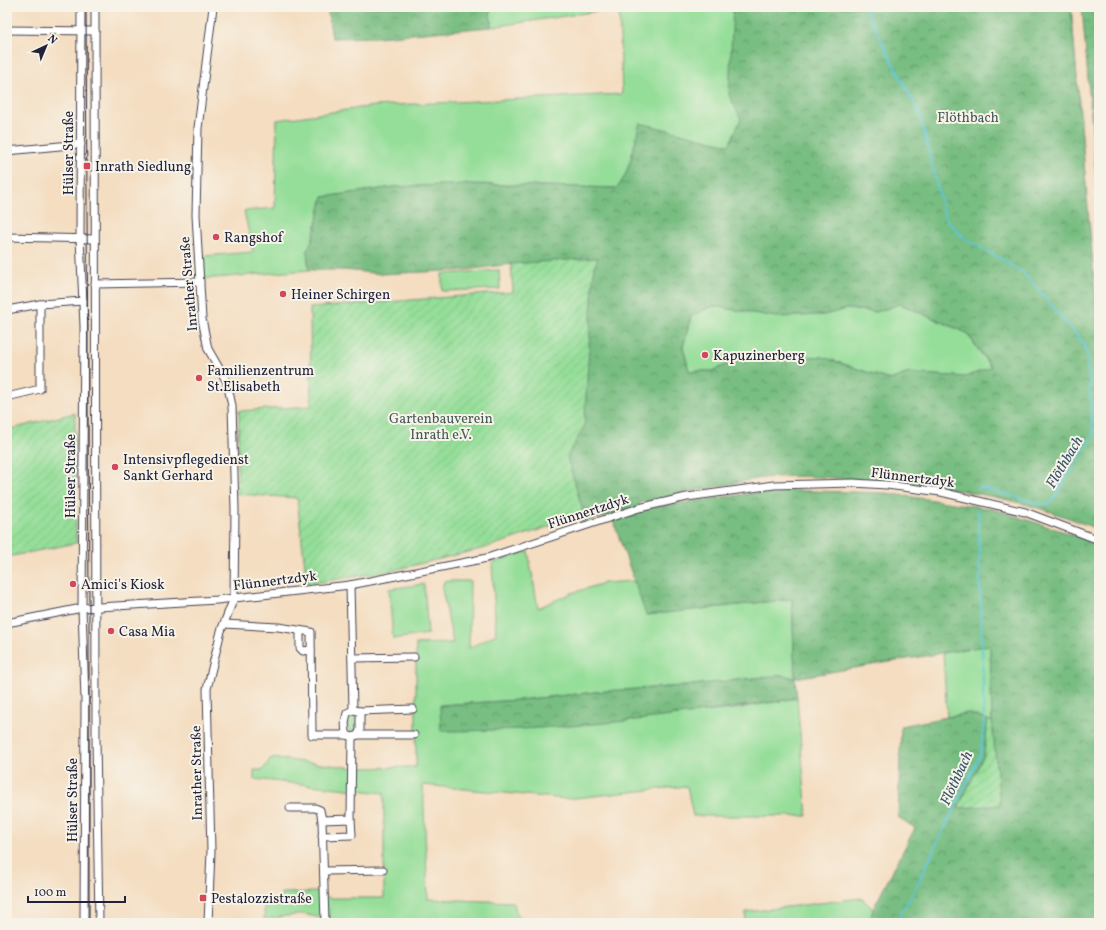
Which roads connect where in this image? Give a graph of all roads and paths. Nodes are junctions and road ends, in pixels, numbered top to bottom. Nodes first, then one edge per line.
1 (81, 7) edge
2 (95, 7) edge
3 (213, 7) edge
4 (7, 30) edge
5 (81, 30) junction
6 (95, 31) junction
7 (81, 144) junction
8 (7, 151) edge
9 (7, 237) edge
10 (80, 238) junction
11 (95, 239) junction
12 (200, 282) junction
13 (95, 284) junction
14 (83, 301) junction
15 (40, 304) junction
16 (7, 310) edge
17 (7, 397) edge
18 (1099, 540) edge
19 (350, 585) junction
20 (234, 598) junction
21 (82, 608) junction
22 (97, 608) junction
23 (7, 623) edge
24 (224, 624) junction
25 (300, 630) junction
26 (311, 650) junction
27 (414, 657) dead end
28 (352, 658) junction
29 (356, 710) junction
30 (413, 710) dead end
31 (414, 735) dead end
32 (353, 736) junction
33 (290, 808) dead end
34 (351, 819) junction
35 (322, 820) junction
36 (322, 836) junction
37 (383, 870) dead end
38 (324, 871) junction
39 (84, 923) edge
40 (99, 923) edge
41 (208, 923) edge
42 (325, 923) edge

1 - 5 street, Hülser Straße
2 - 6 street, Hülser Straße
3 - 12 street, Inrather Straße
4 - 5 street
5 - 6 street
5 - 7 street, Hülser Straße
6 - 11 street, Hülser Straße
7 - 8 street
7 - 10 street, Hülser Straße
9 - 10 street
10 - 11 street
10 - 14 street, Hülser Straße
11 - 13 street, Hülser Straße
12 - 13 street
12 - 20 street, Inrather Straße
13 - 22 street, Hülser Straße
14 - 15 street
14 - 21 street, Hülser Straße
15 - 16 street
15 - 17 street
18 - 19 street, Flünnertzdyk
19 - 20 street, Flünnertzdyk
19 - 28 street
20 - 22 street, Flünnertzdyk
20 - 24 street, Inrather Straße
21 - 22 street, Flünnertzdyk
21 - 23 street, Flünnertzdyk
21 - 39 street, Hülser Straße
22 - 40 street, Hülser Straße
24 - 25 street
24 - 41 street, Inrather Straße
25 - 26 street
25 - 26 street
26 - 32 street
27 - 28 street
28 - 29 street
29 - 30 street
29 - 32 street
29 - 32 street
31 - 32 street
32 - 34 street
33 - 35 street
34 - 35 street
34 - 36 street
35 - 36 street
36 - 38 street
37 - 38 street
38 - 42 street

